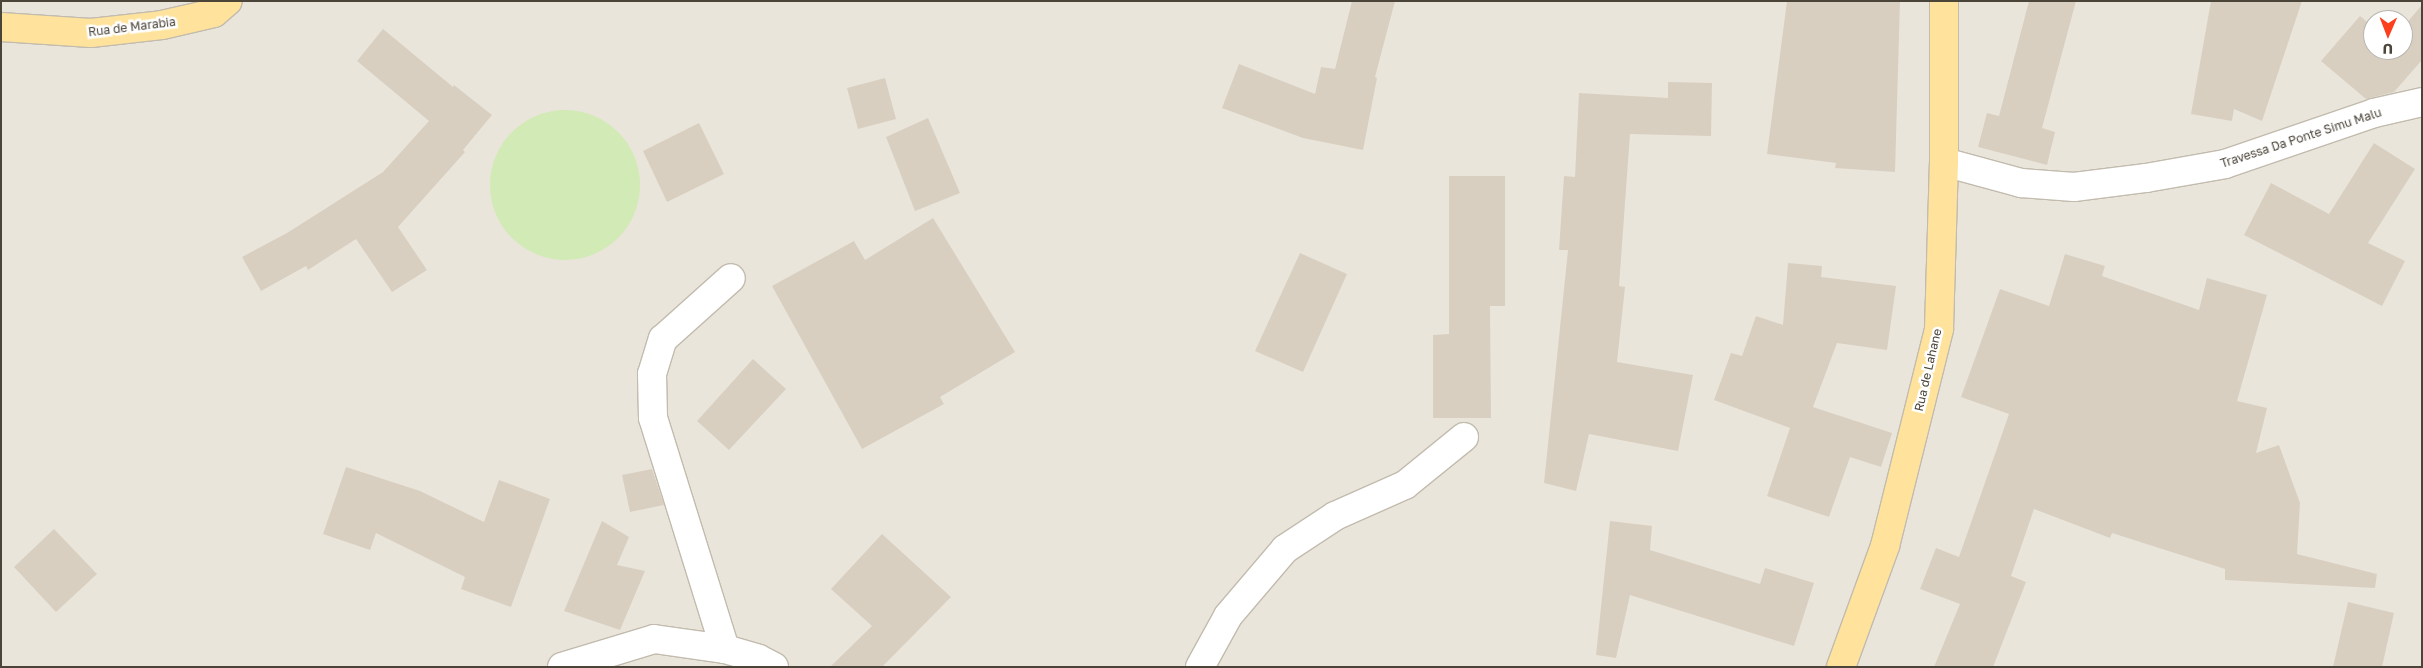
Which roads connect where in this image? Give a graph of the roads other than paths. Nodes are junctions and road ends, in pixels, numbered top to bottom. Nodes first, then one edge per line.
1 (228, 1) edge
2 (1944, 1) edge
3 (1, 27) edge
4 (2422, 102) edge
5 (1944, 162) junction
6 (731, 278) dead end
7 (1464, 437) dead end
8 (725, 649) junction
9 (562, 666) edge
10 (774, 667) edge
11 (1200, 667) edge
12 (1841, 667) edge

1 - 3 main road, Rua de Marabia
2 - 5 main road, Rua de Lahane
4 - 5 street, Travessa Da Ponte Simu Malu
5 - 12 main road, Rua de Lahane
6 - 8 street
7 - 11 street
8 - 9 street
8 - 10 street

